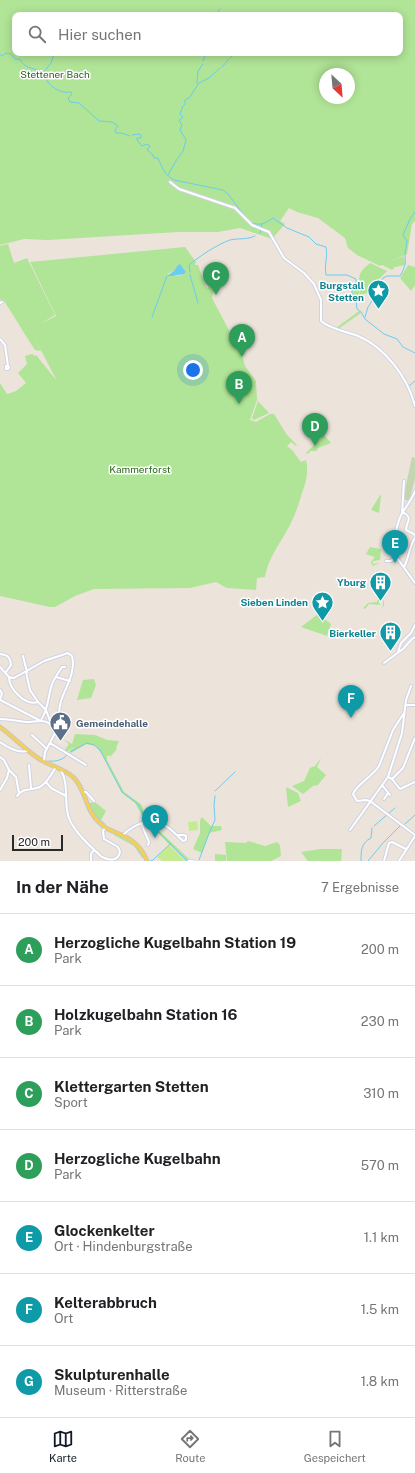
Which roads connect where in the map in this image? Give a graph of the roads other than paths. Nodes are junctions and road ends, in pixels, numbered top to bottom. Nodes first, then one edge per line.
1 (170, 182) dead end
2 (0, 339) edge
3 (8, 366) dead end
4 (415, 406) edge
5 (404, 481) dead end
6 (415, 491) edge
7 (403, 513) junction
8 (415, 537) edge
9 (390, 550) dead end
10 (395, 556) junction
11 (386, 561) dead end
12 (404, 567) junction
13 (415, 584) edge
14 (415, 625) edge
15 (415, 637) edge
16 (0, 654) edge
17 (396, 654) junction
18 (23, 656) dead end
19 (384, 663) dead end
20 (0, 667) edge
21 (65, 667) dead end
22 (6, 672) junction
23 (26, 672) junction
24 (9, 677) junction
25 (56, 677) junction
26 (70, 681) junction
27 (411, 686) dead end
28 (0, 690) edge
29 (0, 699) edge
30 (38, 702) junction
31 (415, 704) edge
32 (406, 705) junction
33 (46, 710) junction
34 (404, 713) junction
35 (0, 719) edge
36 (40, 720) junction
37 (0, 727) edge
38 (53, 729) junction
39 (4, 730) junction
40 (0, 733) edge
41 (54, 733) junction
42 (32, 735) dead end
43 (415, 738) edge
44 (0, 742) edge
45 (50, 744) junction
46 (47, 749) junction
47 (29, 751) junction
48 (0, 757) edge
49 (44, 762) junction
50 (30, 765) dead end
51 (86, 765) dead end
52 (56, 767) junction
53 (9, 770) junction
54 (61, 770) junction
55 (66, 773) junction
56 (65, 777) junction
57 (388, 777) junction
58 (392, 779) junction
59 (46, 782) junction
60 (415, 782) edge
61 (382, 785) junction
62 (31, 788) junction
63 (0, 790) edge
64 (82, 792) junction
65 (19, 793) junction
66 (17, 796) dead end
67 (66, 796) junction
68 (384, 798) dead end
69 (94, 801) dead end
70 (370, 801) junction
71 (141, 824) junction
72 (105, 828) junction
73 (350, 830) dead end
74 (123, 835) junction
75 (176, 835) junction
76 (415, 835) edge
77 (148, 845) dead end
78 (406, 849) junction
79 (94, 850) junction
80 (106, 860) edge
81 (400, 860) edge
82 (91, 861) edge
83 (148, 861) edge
84 (190, 861) edge
85 (193, 861) edge
86 (384, 861) edge

1 - 4 street
2 - 3 street
5 - 7 street
6 - 7 street
7 - 8 street
7 - 10 street
8 - 12 street
9 - 10 street
10 - 11 street
10 - 12 street
12 - 13 street
14 - 17 street
15 - 17 street
16 - 22 street
17 - 19 street
18 - 23 street
20 - 22 street
21 - 25 street
22 - 24 street
23 - 24 street
23 - 26 street
23 - 30 street
24 - 30 street
25 - 26 street
25 - 33 street
26 - 41 street
27 - 32 street
28 - 29 street
29 - 36 street
30 - 33 street
31 - 32 street
32 - 34 street
33 - 36 street
33 - 38 street
34 - 57 street
34 - 70 street
35 - 36 street
36 - 38 street
37 - 39 main road
38 - 41 street
39 - 40 street
39 - 47 main road
41 - 45 street
42 - 46 street
43 - 58 street
44 - 47 street
45 - 46 street
45 - 51 street
46 - 49 street
47 - 49 main road
48 - 53 street
49 - 52 main road
50 - 62 street
52 - 54 main road
52 - 59 street
53 - 63 street
53 - 65 street
54 - 55 main road
54 - 56 street
55 - 56 street
55 - 64 main road
56 - 67 street
57 - 58 street
57 - 61 street
58 - 60 street
59 - 62 street
59 - 67 street
61 - 68 street
61 - 70 street
62 - 65 street
64 - 69 street
64 - 72 main road
65 - 66 street
67 - 79 street
70 - 73 street
70 - 76 street
71 - 74 street
71 - 75 street
71 - 77 street
72 - 74 main road
72 - 80 street
74 - 83 main road
75 - 75 street
76 - 78 street
78 - 81 street
78 - 86 street
79 - 80 street
79 - 82 street
84 - 85 street

